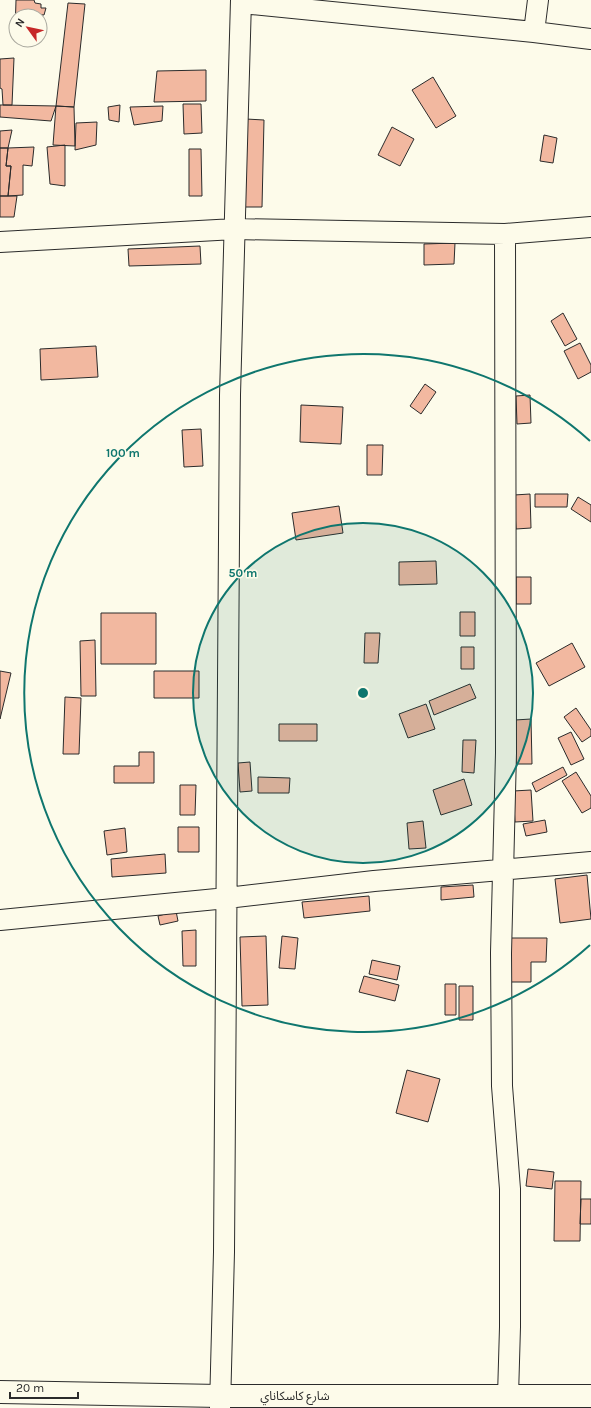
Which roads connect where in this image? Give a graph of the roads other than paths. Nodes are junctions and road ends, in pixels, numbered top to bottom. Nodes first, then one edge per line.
1 (538, 0) edge
2 (241, 1) edge
3 (534, 32) junction
4 (591, 39) edge
5 (591, 227) edge
6 (235, 229) junction
7 (505, 234) junction
8 (0, 242) edge
9 (591, 862) edge
10 (502, 869) junction
11 (227, 898) junction
12 (0, 920) edge
13 (0, 1392) edge
14 (508, 1396) junction
15 (591, 1396) edge
16 (220, 1402) edge
17 (544, 1402) edge

1 - 3 street
2 - 3 street
2 - 6 street
3 - 4 street
5 - 7 street
6 - 7 street
6 - 8 street
6 - 11 street
7 - 10 street
9 - 10 street
10 - 11 street
10 - 14 street
11 - 12 street
11 - 16 street
13 - 16 street, شارع كاسكاناي
14 - 16 street, شارع كاسكاناي
14 - 17 street, شارع كاسكاناي
15 - 17 street, شارع كاسكاناي

